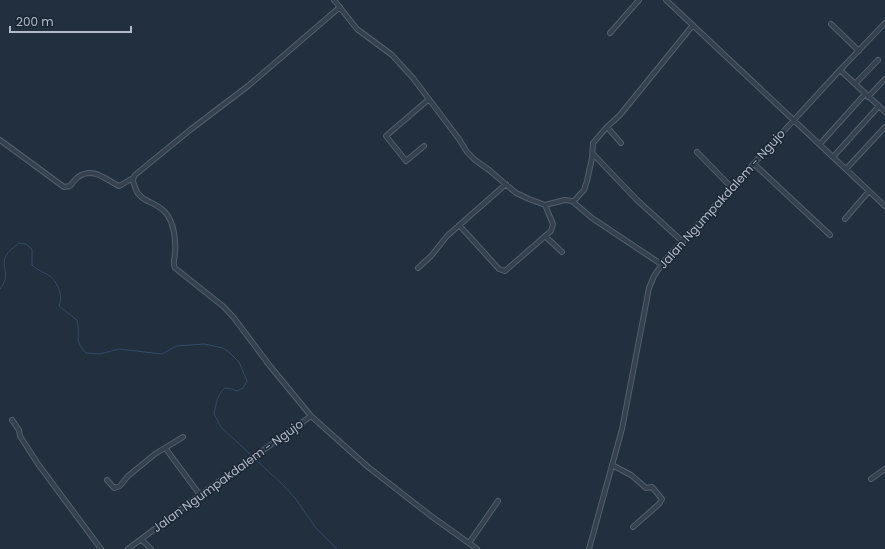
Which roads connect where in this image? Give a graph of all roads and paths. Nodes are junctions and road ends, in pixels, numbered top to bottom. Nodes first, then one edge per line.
1 (334, 0) edge
2 (639, 0) edge
3 (666, 0) edge
4 (340, 8) junction
5 (885, 23) edge
6 (830, 24) dead end
7 (693, 25) junction
8 (610, 33) dead end
9 (859, 51) junction
10 (878, 60) dead end
11 (840, 70) junction
12 (885, 79) edge
13 (855, 84) junction
14 (866, 95) junction
15 (429, 100) junction
16 (878, 106) junction
17 (885, 112) edge
18 (794, 120) junction
19 (607, 127) junction
20 (885, 127) edge
21 (0, 140) edge
22 (621, 143) dead end
23 (820, 144) junction
24 (424, 146) dead end
25 (697, 152) dead end
26 (593, 154) junction
27 (832, 156) junction
28 (754, 164) junction
29 (846, 169) junction
30 (133, 178) junction
31 (506, 184) junction
32 (732, 188) junction
33 (869, 191) junction
34 (574, 202) junction
35 (545, 205) junction
36 (885, 206) edge
37 (844, 219) dead end
38 (459, 225) junction
39 (830, 235) dead end
40 (545, 236) junction
41 (683, 242) junction
42 (562, 252) dead end
43 (661, 264) junction
44 (418, 268) dead end
45 (311, 416) junction
46 (12, 420) dead end
47 (183, 437) dead end
48 (166, 449) junction
49 (612, 465) junction
50 (885, 470) edge
51 (871, 479) dead end
52 (107, 480) dead end
53 (200, 495) junction
54 (498, 501) dead end
55 (633, 527) dead end
56 (142, 540) junction
57 (469, 543) junction
58 (590, 548) edge
59 (101, 549) edge
60 (128, 549) edge
61 (150, 549) edge
62 (478, 549) edge

1 - 4 street
2 - 8 street
3 - 7 street
4 - 15 street
4 - 30 street
5 - 9 street, Jalan Ngumpakdalem - Ngujo
6 - 9 street
7 - 18 street
7 - 19 street
9 - 11 street, Jalan Ngumpakdalem - Ngujo
10 - 13 street
11 - 13 street
11 - 18 street, Jalan Ngumpakdalem - Ngujo
12 - 14 street
13 - 14 street
14 - 16 street
14 - 23 street
15 - 24 street
15 - 31 street
16 - 17 street
16 - 27 street
18 - 23 street
18 - 28 street, Jalan Ngumpakdalem - Ngujo
19 - 22 street
19 - 26 street
20 - 29 street
21 - 30 street
23 - 27 street
25 - 32 street
26 - 34 street
26 - 41 street
27 - 29 street
28 - 32 street, Jalan Ngumpakdalem - Ngujo
28 - 39 street
29 - 33 street
30 - 45 street
31 - 35 street
31 - 38 street
32 - 41 street, Jalan Ngumpakdalem - Ngujo
33 - 36 street
33 - 37 street
34 - 35 street
34 - 43 street
35 - 40 street
38 - 40 street
38 - 44 street
40 - 42 street
41 - 43 street, Jalan Ngumpakdalem - Ngujo
43 - 49 street, Jalan Ngumpakdalem - Ngujo
45 - 53 street, Jalan Ngumpakdalem - Ngujo
45 - 57 street, Jalan Ngumpakdalem - Ngujo
46 - 59 street
47 - 48 street
48 - 52 street
48 - 53 street
49 - 55 street
49 - 58 street, Jalan Ngumpakdalem - Ngujo
50 - 51 street
53 - 56 street, Jalan Ngumpakdalem - Ngujo
54 - 57 street
56 - 60 street, Jalan Ngumpakdalem - Ngujo
56 - 61 street
57 - 62 street, Jalan Ngumpakdalem - Ngujo

